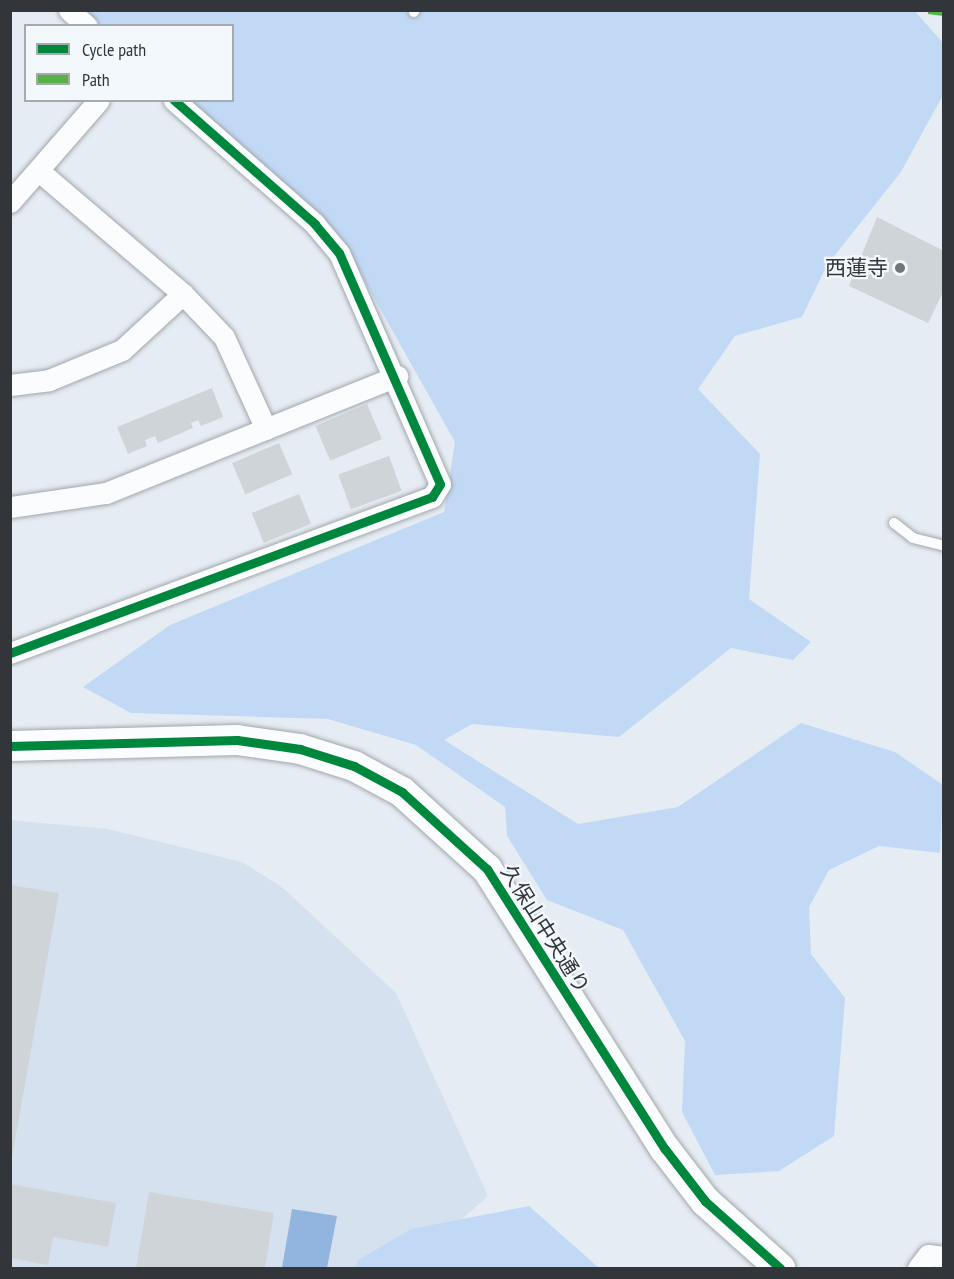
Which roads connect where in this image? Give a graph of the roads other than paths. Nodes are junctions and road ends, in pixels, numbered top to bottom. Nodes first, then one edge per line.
1 (69, 10) edge
2 (85, 24) edge
3 (97, 102) edge
4 (176, 102) edge
5 (39, 171) junction
6 (10, 202) edge
7 (183, 294) junction
8 (397, 376) junction
9 (10, 385) edge
10 (266, 429) junction
11 (10, 507) edge
12 (894, 523) dead end
13 (944, 546) edge
14 (10, 653) edge
15 (10, 746) edge
16 (944, 1257) edge
17 (780, 1269) edge
18 (918, 1269) edge

1 - 2 street
3 - 5 street
4 - 8 street
5 - 6 street
5 - 7 street
7 - 9 street
7 - 10 street
8 - 10 street
8 - 14 street
10 - 11 street
12 - 13 lane
15 - 17 street, 久保山中央通り
16 - 18 street

